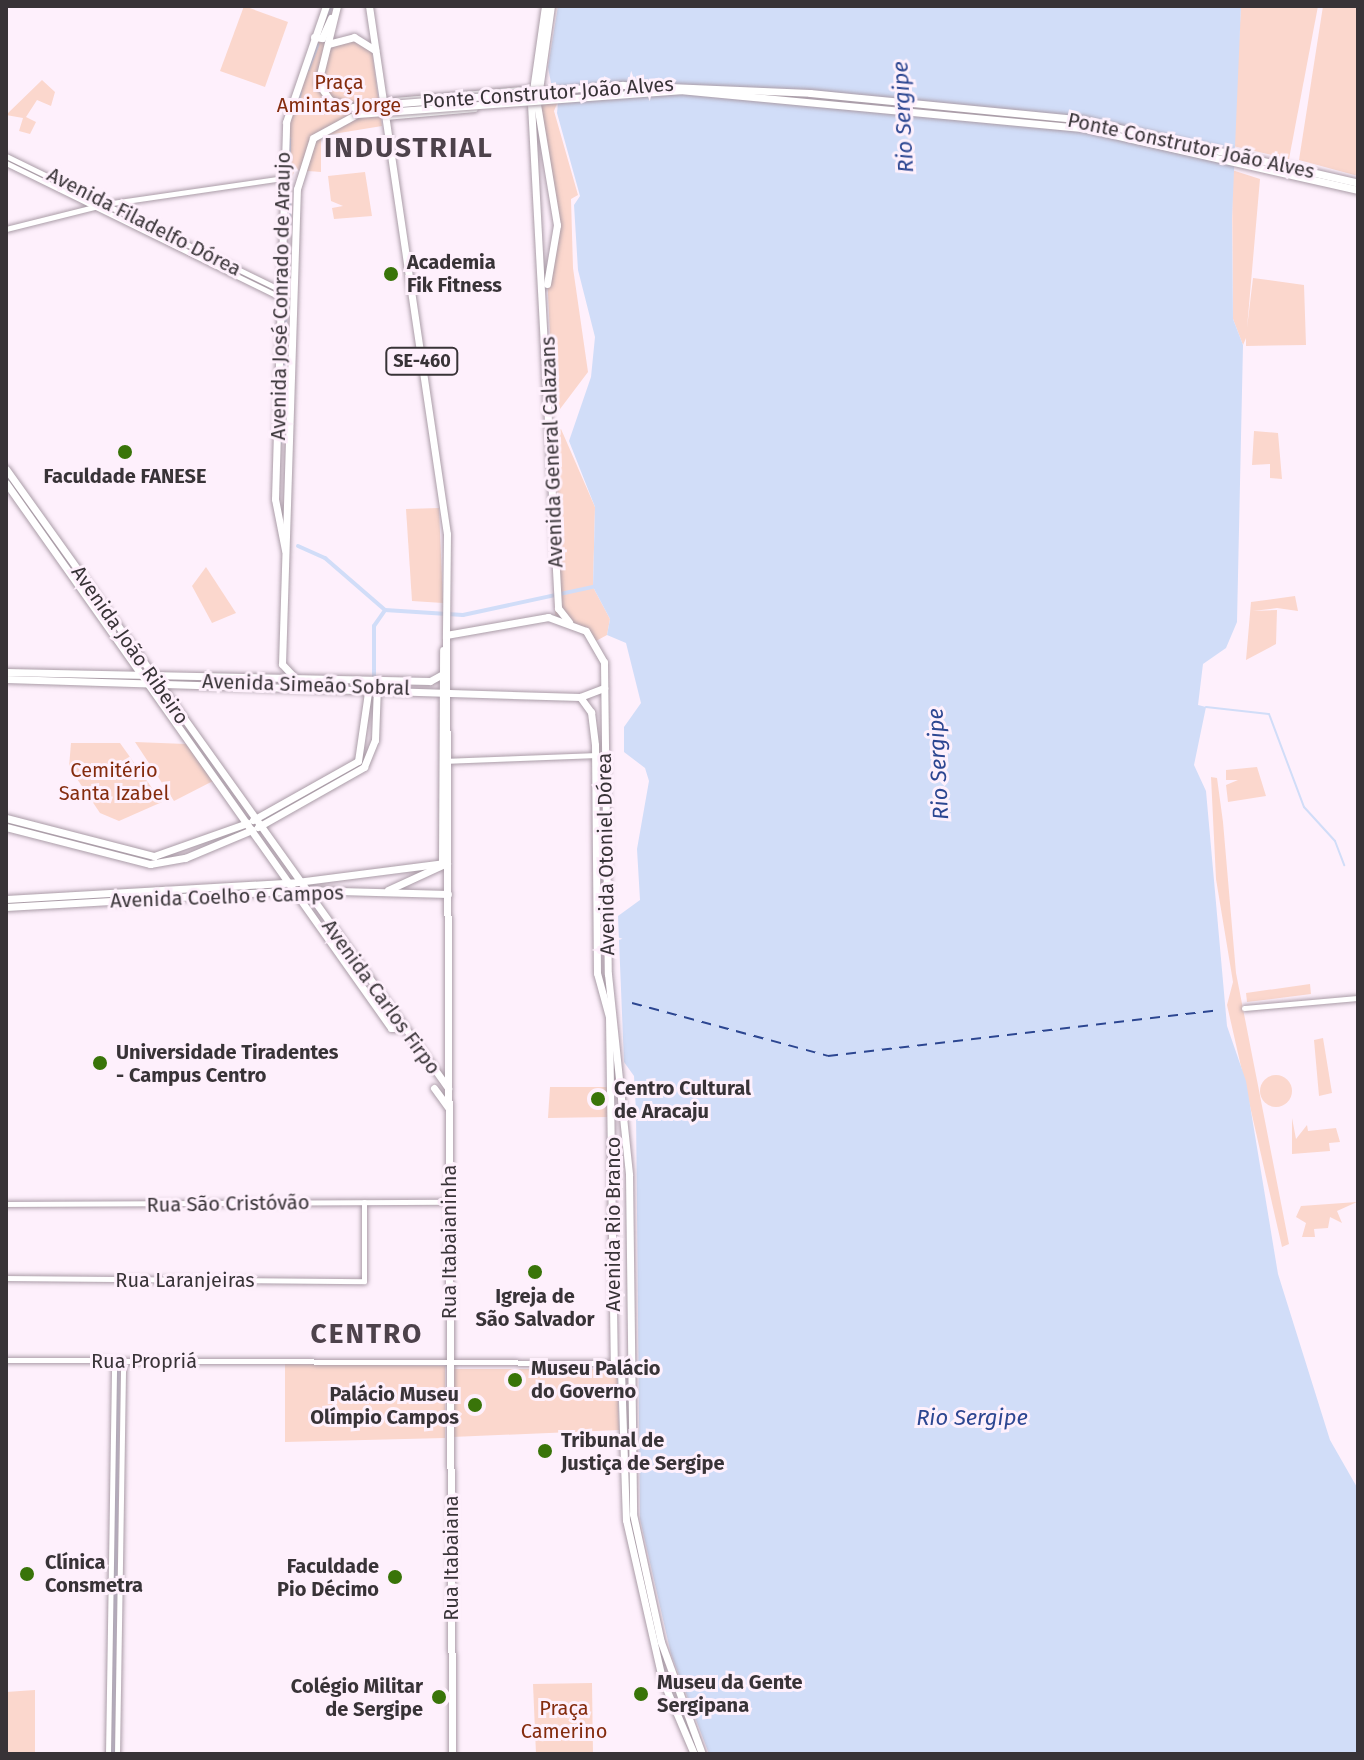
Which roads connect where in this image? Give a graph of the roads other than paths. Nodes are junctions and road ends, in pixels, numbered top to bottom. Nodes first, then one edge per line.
1 (326, 6) edge
2 (337, 6) edge
3 (369, 6) edge
4 (545, 6) edge
5 (551, 6) edge
6 (334, 17) junction
7 (314, 37) junction
8 (326, 45) junction
9 (375, 50) junction
10 (534, 88) junction
11 (382, 101) junction
12 (535, 107) junction
13 (355, 110) junction
14 (384, 117) junction
15 (6, 156) edge
16 (6, 163) edge
17 (286, 178) junction
18 (1358, 183) edge
19 (1358, 190) edge
20 (110, 203) junction
21 (101, 205) junction
22 (541, 224) junction
23 (557, 225) junction
24 (6, 229) edge
25 (285, 231) junction
26 (293, 254) junction
27 (282, 294) junction
28 (545, 294) junction
29 (284, 367) junction
30 (6, 469) edge
31 (6, 483) edge
32 (285, 546) junction
33 (571, 624) junction
34 (446, 635) junction
35 (282, 664) junction
36 (6, 672) edge
37 (442, 673) junction
38 (149, 678) junction
39 (278, 678) junction
40 (295, 678) junction
41 (6, 679) edge
42 (249, 683) junction
43 (373, 683) junction
44 (604, 688) junction
45 (445, 689) junction
46 (580, 697) junction
47 (595, 755) junction
48 (444, 761) junction
49 (6, 818) edge
50 (252, 825) junction
51 (6, 827) edge
52 (444, 863) junction
53 (293, 882) junction
54 (299, 890) junction
55 (380, 892) junction
56 (448, 894) junction
57 (6, 899) edge
58 (6, 907) edge
59 (1358, 998) edge
60 (1244, 1008) dead end
61 (402, 1028) junction
62 (613, 1082) junction
63 (434, 1088) dead end
64 (448, 1088) junction
65 (449, 1109) junction
66 (364, 1202) junction
67 (449, 1202) junction
68 (6, 1204) edge
69 (6, 1278) edge
70 (6, 1360) edge
71 (450, 1362) junction
72 (117, 1363) junction
73 (630, 1363) junction
74 (616, 1366) junction
75 (108, 1754) edge
76 (117, 1754) edge
77 (452, 1754) edge
78 (694, 1754) edge
79 (702, 1754) edge

1 - 7 main road, Avenida José Conrado de Araujo
2 - 6 main road
3 - 9 main road, SE-460
4 - 10 main road, Avenida General Calazans
5 - 10 main road, Avenida General Calazans
6 - 7 main road
6 - 8 main road
7 - 17 main road, Avenida José Conrado de Araujo
8 - 9 main road
8 - 13 main road
9 - 11 main road, SE-460
10 - 11 street
10 - 12 main road, Avenida General Calazans
11 - 14 main road, SE-460
12 - 14 street
12 - 22 main road, Avenida General Calazans
12 - 23 main road, Avenida General Calazans
13 - 18 main road, Ponte Construtor João Alves, bridge
13 - 19 main road, Ponte Construtor João Alves, bridge
13 - 26 main road, Avenida José Conrado de Araujo
14 - 34 main road, SE-460
15 - 20 street, Avenida Filadelfo Dórea
16 - 21 street, Avenida Filadelfo Dórea
17 - 20 street
17 - 25 main road, Avenida José Conrado de Araujo
20 - 21 street
20 - 27 street, Avenida Filadelfo Dórea
21 - 24 street
21 - 27 street, Avenida Filadelfo Dórea
22 - 23 main road
22 - 28 main road, Avenida General Calazans
23 - 28 main road, Avenida General Calazans
25 - 26 main road
25 - 27 main road, Avenida José Conrado de Araujo
26 - 29 main road, Avenida José Conrado de Araujo
27 - 29 main road, Avenida José Conrado de Araujo
28 - 33 main road, Avenida General Calazans
29 - 32 main road, Avenida José Conrado de Araujo
29 - 32 main road, Avenida José Conrado de Araujo
30 - 38 main road, Avenida João Ribeiro
31 - 38 main road, Avenida João Ribeiro
32 - 35 main road, Avenida Simeão Sobral
33 - 34 main road
33 - 44 main road, Avenida Otoniel Dórea
34 - 37 main road, SE-460
34 - 45 main road
35 - 39 main road, Avenida Simeão Sobral
35 - 40 main road
36 - 38 main road, Avenida Simeão Sobral
37 - 43 main road, Avenida Simeão Sobral
37 - 45 main road, SE-460
38 - 39 main road, Avenida Simeão Sobral
38 - 41 main road, Avenida Simeão Sobral
38 - 42 main road, Avenida Simeão Sobral
38 - 50 main road, Avenida João Ribeiro
39 - 40 main road, Avenida Simeão Sobral
39 - 42 main road
40 - 43 main road, Avenida Simeão Sobral
42 - 43 main road, Avenida Simeão Sobral
43 - 45 main road, Avenida Simeão Sobral
43 - 50 main road
44 - 46 main road, Avenida Simeão Sobral
44 - 62 main road, Avenida Otoniel Dórea
45 - 46 main road, Avenida Simeão Sobral
45 - 48 main road, Rua Itabaianinha
46 - 47 main road, Avenida Otoniel Dórea
47 - 48 street
47 - 62 main road, Avenida Otoniel Dórea
48 - 52 main road, Rua Itabaianinha
49 - 50 main road
50 - 51 main road
50 - 53 main road, Avenida Carlos Firpo
52 - 53 main road, Avenida Coelho e Campos
52 - 55 main road
52 - 56 main road, Rua Itabaianinha
53 - 54 main road, Avenida Carlos Firpo
53 - 57 main road, Avenida Coelho e Campos
54 - 55 main road, Avenida Coelho e Campos
54 - 58 main road, Avenida Coelho e Campos
54 - 61 main road, Avenida Carlos Firpo
54 - 61 main road, Avenida Carlos Firpo
55 - 56 main road, Avenida Coelho e Campos
56 - 64 main road, Rua Itabaianinha
59 - 60 street
61 - 64 main road, Avenida Carlos Firpo
62 - 73 main road, Avenida Rio Branco
62 - 74 main road, Avenida Rio Branco
63 - 65 main road
64 - 65 main road, Rua Itabaianinha
65 - 67 main road, Rua Itabaianinha
66 - 67 street, Rua São Cristóvão
66 - 68 street, Rua São Cristóvão
66 - 69 street, Rua Laranjeiras
67 - 71 main road, Rua Itabaianinha
70 - 72 street, Rua Propriá
71 - 72 street, Rua Propriá
71 - 74 street, Rua Propriá
71 - 77 main road, Rua Itabaiana
72 - 75 street
72 - 76 street
73 - 74 street, Rua Propriá
73 - 79 main road, Avenida Rio Branco
74 - 78 main road, Avenida Rio Branco

